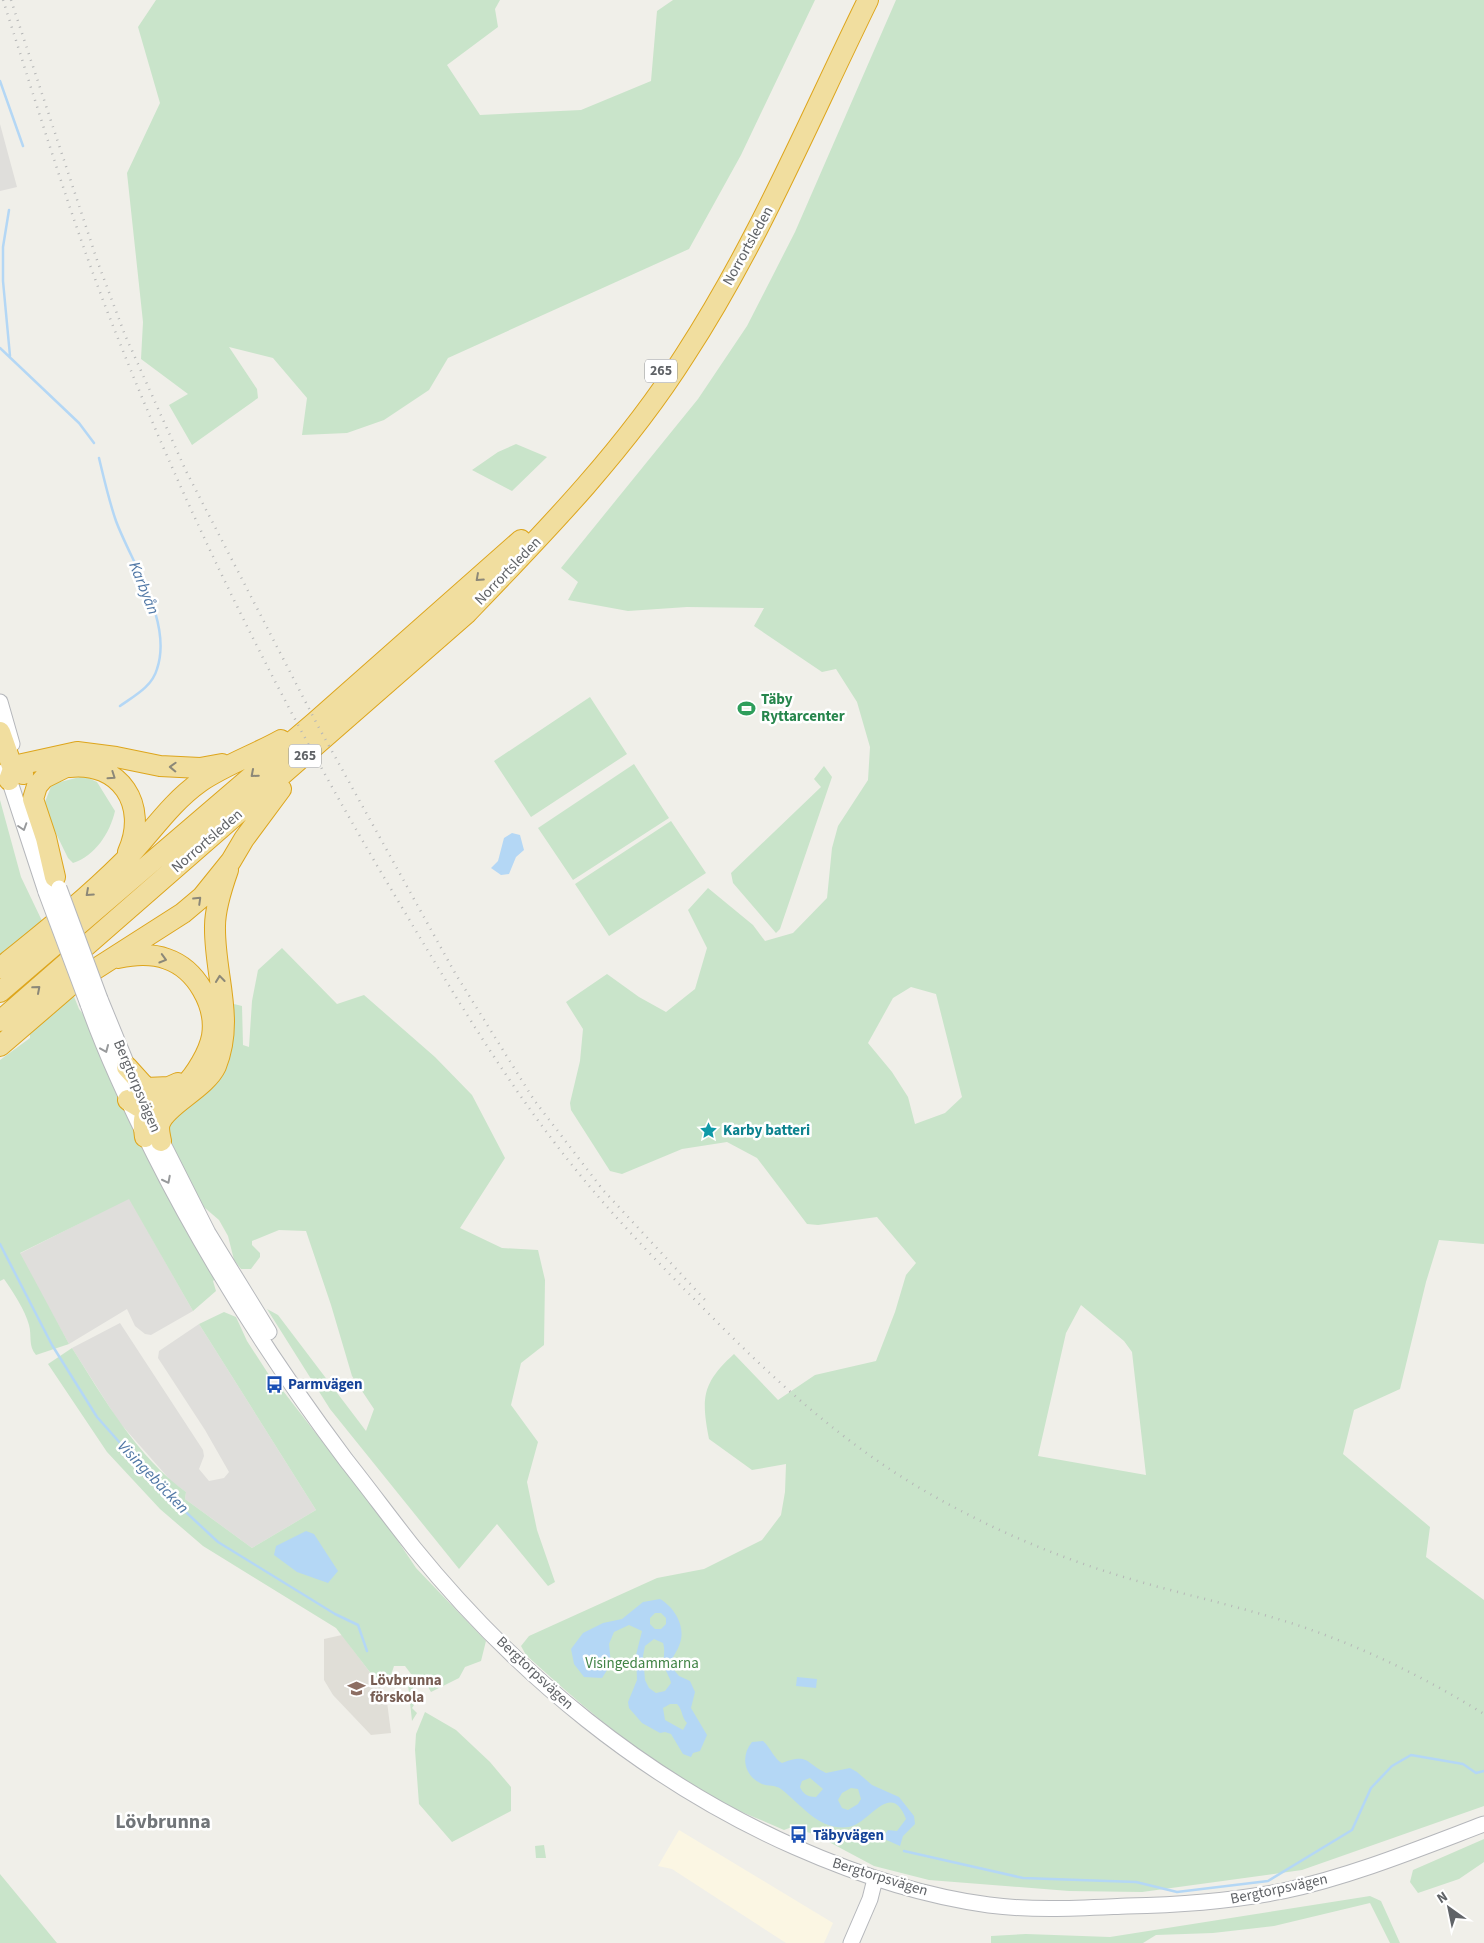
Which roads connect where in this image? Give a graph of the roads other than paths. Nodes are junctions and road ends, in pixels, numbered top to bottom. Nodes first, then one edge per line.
1 (856, 0) edge
2 (868, 0) edge
3 (466, 614) junction
4 (370, 673) junction
5 (0, 702) edge
6 (0, 732) edge
7 (0, 747) edge
8 (239, 760) junction
9 (66, 767) junction
10 (15, 772) junction
11 (125, 860) junction
12 (231, 861) junction
13 (53, 886) junction
14 (100, 966) junction
15 (0, 968) edge
16 (0, 992) edge
17 (94, 1001) junction
18 (0, 1021) edge
19 (0, 1046) edge
20 (127, 1066) junction
21 (196, 1070) junction
22 (128, 1100) junction
23 (182, 1102) junction
24 (146, 1111) junction
25 (153, 1139) junction
26 (1484, 1824) edge
27 (875, 1879) junction
28 (851, 1943) edge

1 -> 4 highway, Norrortsleden / 265
2 - 3 highway, Norrortsleden / 265
3 - 12 highway
18 -> 3 highway, Norrortsleden / 265
4 - 8 highway
4 -> 16 highway, Norrortsleden / 265
5 - 10 main road, Bergtorpsvägen
6 - 10 highway
7 - 10 main road, Bergtorpsvägen
8 -> 10 highway
8 - 11 highway
9 - 10 highway
9 -> 11 highway
9 - 13 highway
10 - 13 main road, Bergtorpsvägen
11 -> 15 highway
14 -> 12 highway
23 -> 12 highway
13 - 17 main road, Bergtorpsvägen, bridge
14 - 19 highway
14 -> 21 highway
17 - 20 main road, Bergtorpsvägen
17 -> 22 main road, Bergtorpsvägen
20 - 21 highway
20 - 24 main road, Bergtorpsvägen
21 - 24 highway
22 - 24 highway
22 - 25 main road, Bergtorpsvägen
23 - 24 highway
23 - 25 highway
24 - 25 highway
25 - 27 main road, Bergtorpsvägen
26 - 27 main road, Bergtorpsvägen
27 - 28 main road

